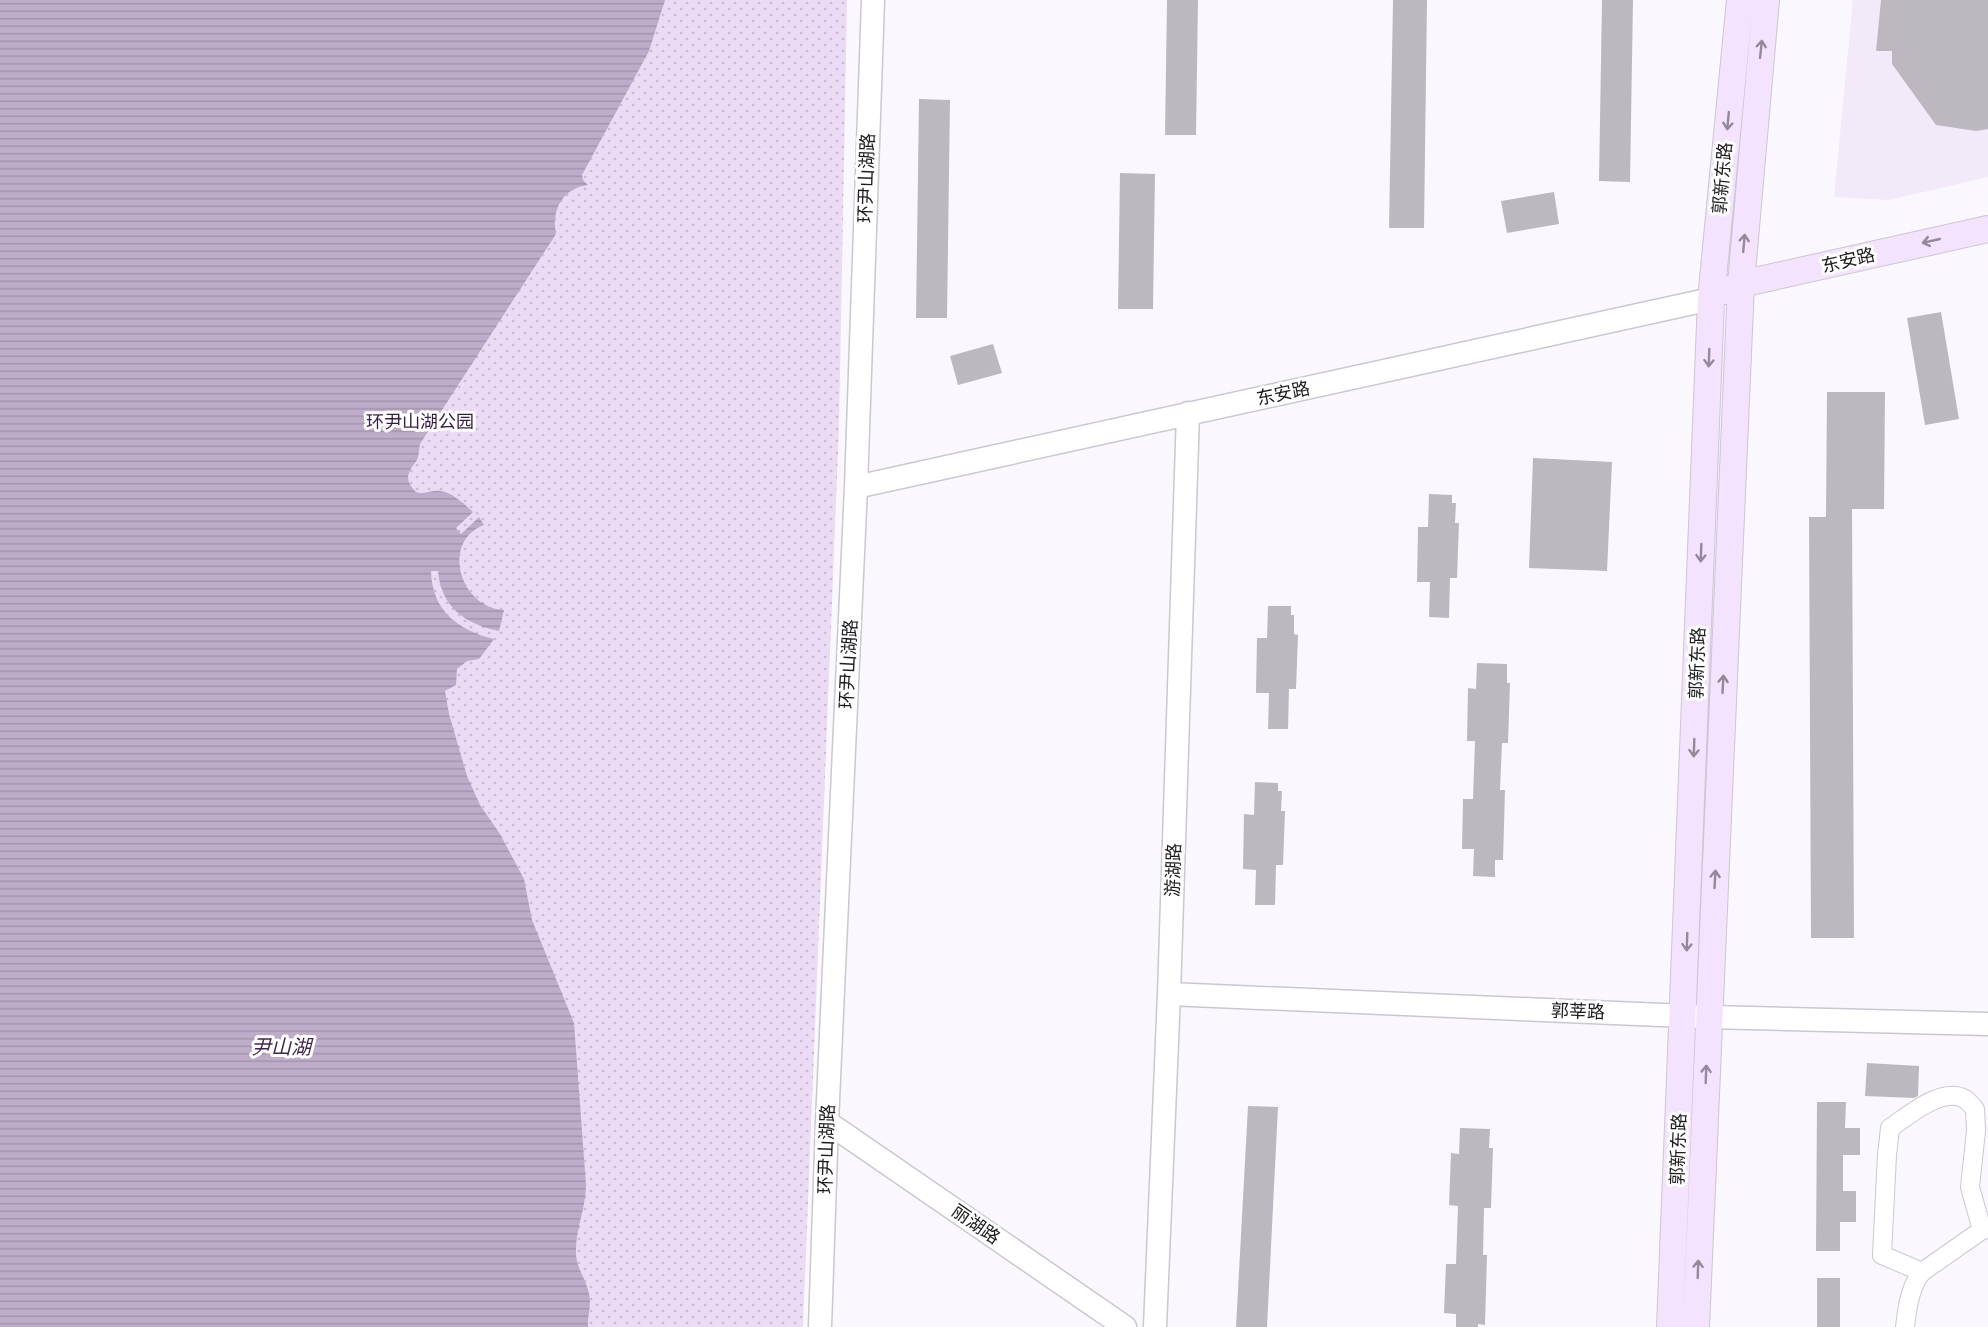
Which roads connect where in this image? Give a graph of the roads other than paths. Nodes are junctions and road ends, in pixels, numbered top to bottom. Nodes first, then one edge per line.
1 (873, 0) edge
2 (1740, 0) edge
3 (1766, 0) edge
4 (1988, 229) edge
5 (1988, 247) edge
6 (1741, 293) junction
7 (1711, 299) junction
8 (1188, 413) junction
9 (856, 487) junction
10 (1169, 994) junction
11 (1696, 1016) junction
12 (1988, 1024) edge
13 (827, 1122) junction
14 (1985, 1230) edge
15 (1922, 1272) junction
16 (820, 1327) edge
17 (1125, 1327) edge
18 (1155, 1327) edge
19 (1670, 1327) edge
20 (1696, 1327) edge
21 (1905, 1327) edge

1 - 9 street, 环尹山湖路
2 -> 7 main road, 郭新东路
6 -> 3 main road, 郭新东路
4 -> 6 main road, 东安路
5 - 6 main road, 东安路
6 - 7 main road, 东安路
11 -> 6 main road, 郭新东路
7 - 8 street, 东安路
7 -> 11 main road, 郭新东路
8 - 9 street, 东安路
8 - 10 street, 游湖路
9 - 13 street, 环尹山湖路
10 - 11 street, 郭莘路
10 - 18 street, 游湖路
11 - 12 street, 郭莘路
11 - 19 main road, 郭新东路
20 -> 11 main road, 郭新东路
13 - 16 street, 环尹山湖路
13 - 17 street, 丽湖路
14 - 15 street
14 - 15 street
15 - 21 street

